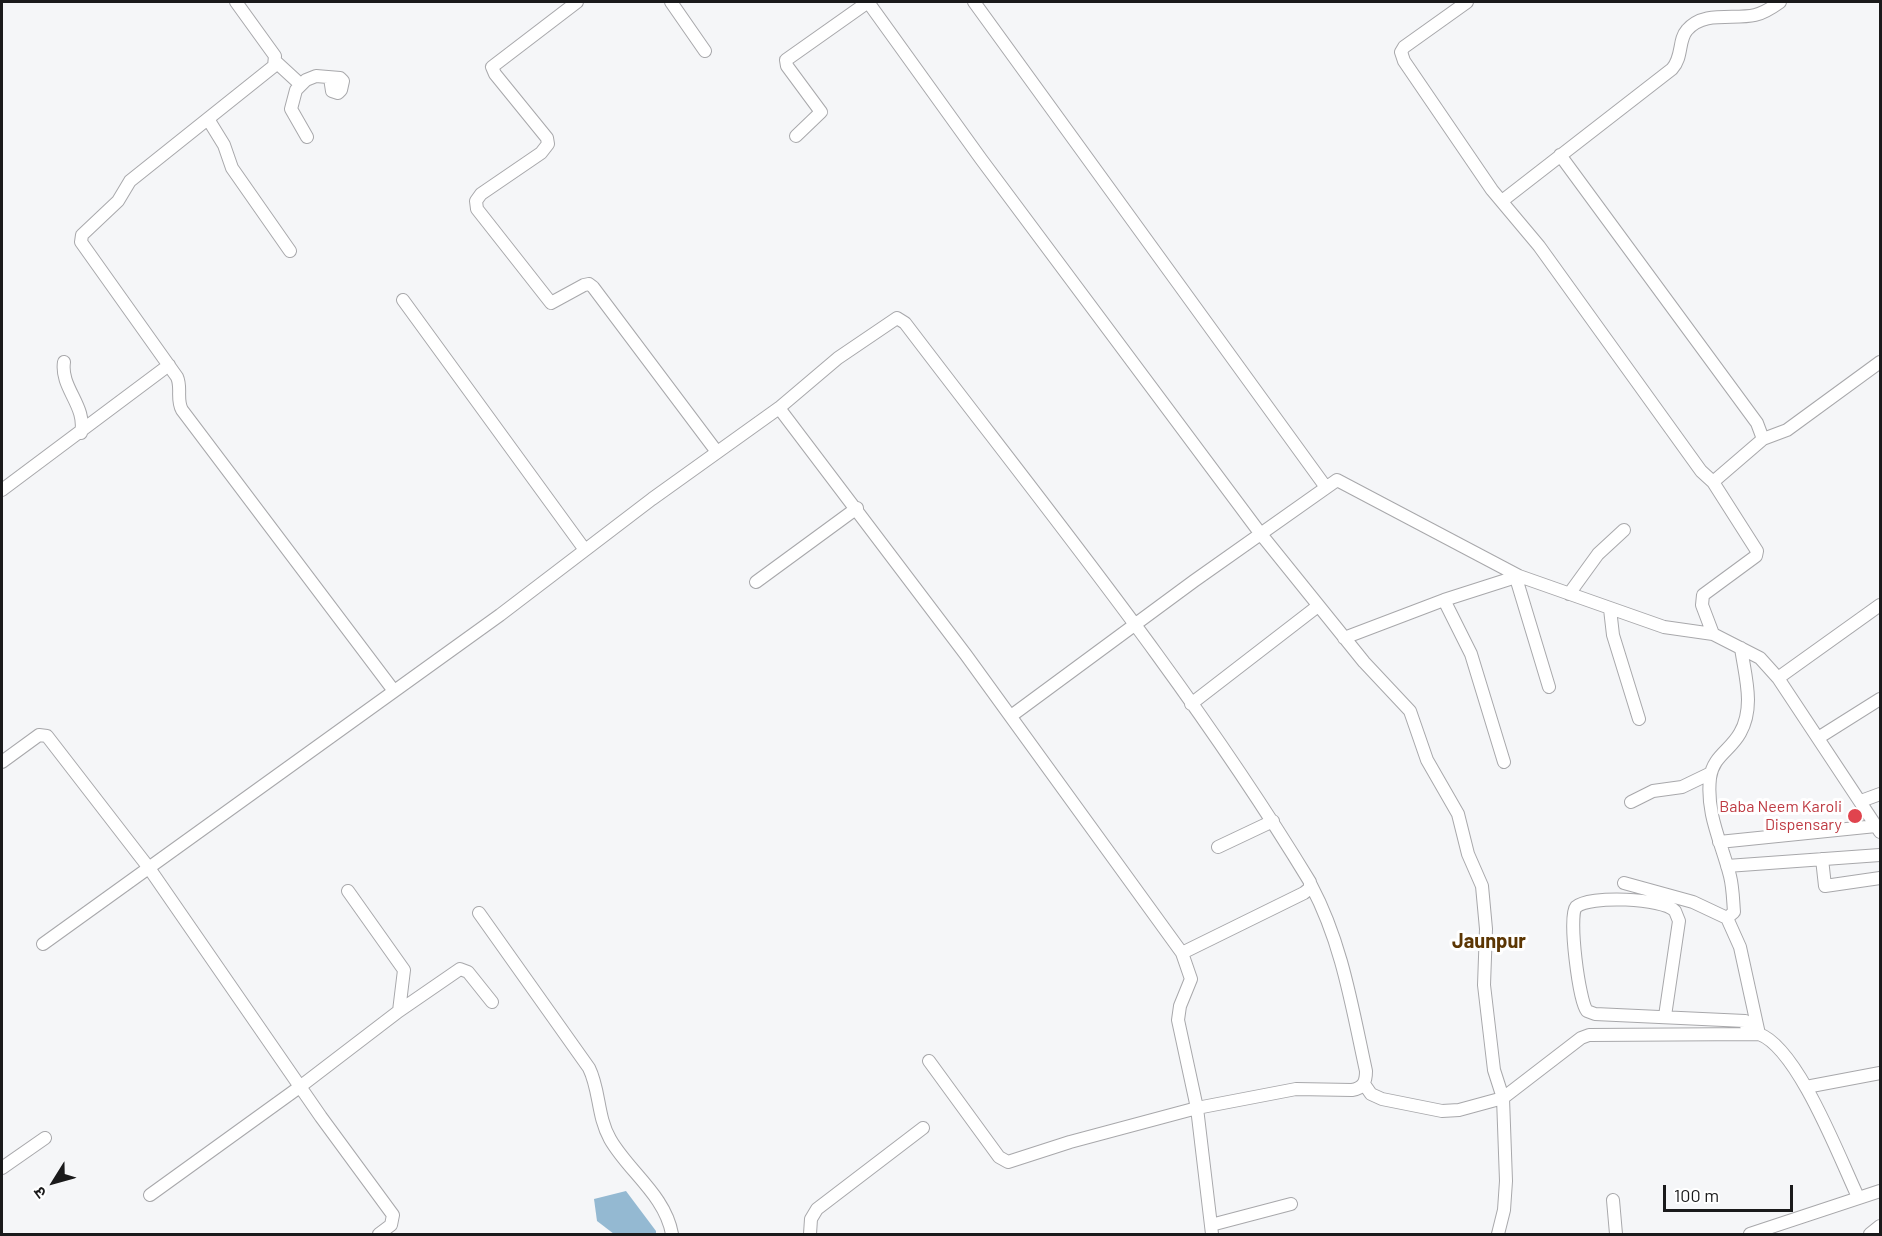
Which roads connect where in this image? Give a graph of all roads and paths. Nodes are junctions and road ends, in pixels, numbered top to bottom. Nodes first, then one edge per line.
1 (236, 2) edge
2 (578, 2) edge
3 (671, 2) edge
4 (868, 2) edge
5 (974, 2) edge
6 (1467, 2) edge
7 (1780, 2) edge
8 (705, 51) dead end
9 (275, 61) junction
10 (330, 78) dead end
11 (300, 84) junction
12 (208, 119) junction
13 (795, 136) dead end
14 (307, 137) dead end
15 (1560, 155) junction
16 (1502, 201) junction
17 (290, 251) dead end
18 (403, 300) dead end
19 (64, 362) dead end
20 (1881, 362) edge
21 (169, 365) junction
22 (779, 408) junction
23 (81, 433) junction
24 (1763, 439) junction
25 (717, 453) junction
26 (1713, 482) junction
27 (1325, 486) junction
28 (2, 490) edge
29 (857, 508) junction
30 (1624, 530) dead end
31 (1260, 533) junction
32 (585, 550) junction
33 (1517, 577) junction
34 (756, 582) dead end
35 (1569, 594) junction
36 (1444, 600) junction
37 (1881, 604) edge
38 (1318, 606) junction
39 (1610, 609) junction
40 (1135, 625) junction
41 (1713, 634) junction
42 (1344, 638) junction
43 (1741, 648) junction
44 (1778, 678) junction
45 (1549, 687) dead end
46 (394, 691) junction
47 (1881, 699) edge
48 (1191, 704) junction
49 (1011, 716) junction
50 (1639, 719) dead end
51 (1818, 738) junction
52 (2, 762) edge
53 (1504, 762) dead end
54 (1711, 773) junction
55 (1881, 794) edge
56 (1862, 801) junction
57 (1631, 802) dead end
58 (1273, 821) junction
59 (1878, 829) edge
60 (1719, 842) junction
61 (1218, 848) dead end
62 (1881, 855) edge
63 (1822, 859) junction
64 (1728, 866) junction
65 (149, 868) junction
66 (1881, 878) edge
67 (1623, 883) dead end
68 (1311, 885) junction
69 (348, 891) dead end
70 (479, 914) dead end
71 (1727, 918) junction
72 (43, 944) dead end
73 (1182, 954) junction
74 (492, 1002) dead end
75 (399, 1011) junction
76 (1665, 1016) junction
77 (1754, 1034) junction
78 (929, 1061) dead end
79 (1881, 1073) edge
80 (1364, 1084) junction
81 (301, 1086) junction
82 (1806, 1087) junction
83 (1503, 1098) junction
84 (1197, 1108) junction
85 (923, 1128) dead end
86 (45, 1138) dead end
87 (2, 1168) edge
88 (1881, 1191) edge
89 (150, 1195) dead end
90 (1858, 1197) junction
91 (1613, 1200) dead end
92 (1291, 1204) dead end
93 (1881, 1226) edge
94 (1211, 1230) edge
95 (379, 1234) edge
96 (672, 1234) edge
97 (810, 1234) edge
98 (1498, 1234) edge
99 (1616, 1234) edge
100 (1750, 1234) edge
101 (1870, 1234) edge

1 - 9 street
2 - 25 street
3 - 8 street
4 - 13 street
4 - 31 street
5 - 27 street
6 - 16 street
7 - 15 street
9 - 11 street
9 - 12 street
10 - 11 street
11 - 14 street
12 - 17 street
12 - 21 street
15 - 16 street
15 - 24 street
16 - 26 street
18 - 32 street
19 - 23 street
20 - 24 street
21 - 23 street
21 - 46 street
22 - 25 street
22 - 29 street
22 - 40 street
23 - 28 street
24 - 26 street
25 - 32 street
26 - 41 street
27 - 31 street
27 - 33 street
29 - 34 street
29 - 49 street
30 - 35 street
31 - 38 street
31 - 40 street
32 - 46 street
33 - 35 street
33 - 36 street
33 - 45 street
35 - 39 street
36 - 42 street
36 - 53 street
37 - 44 street
38 - 42 street
38 - 48 street
39 - 41 street
39 - 50 street
40 - 48 street
40 - 49 street
41 - 43 street
42 - 83 street
43 - 44 street
43 - 54 street
44 - 51 street
46 - 65 street
47 - 51 street
48 - 58 street
49 - 73 street
51 - 56 street
52 - 65 street
54 - 57 street
54 - 60 street
55 - 56 street
56 - 59 street
58 - 61 street
58 - 68 street
59 - 60 street
60 - 64 street
62 - 63 street
63 - 64 street
63 - 66 street
64 - 71 street
65 - 72 street
65 - 81 street
67 - 71 street
68 - 73 street
68 - 80 street
69 - 75 street
70 - 96 street
71 - 77 street
73 - 84 street
74 - 75 street
75 - 81 street
76 - 76 street
76 - 77 street
77 - 82 street
77 - 83 street
78 - 84 street
79 - 82 street
80 - 83 street
80 - 84 street
81 - 89 street
81 - 95 street
82 - 90 street
83 - 98 street
84 - 94 street
85 - 97 street
86 - 87 street
88 - 90 street
90 - 100 street
91 - 99 street
92 - 94 street
93 - 101 street

